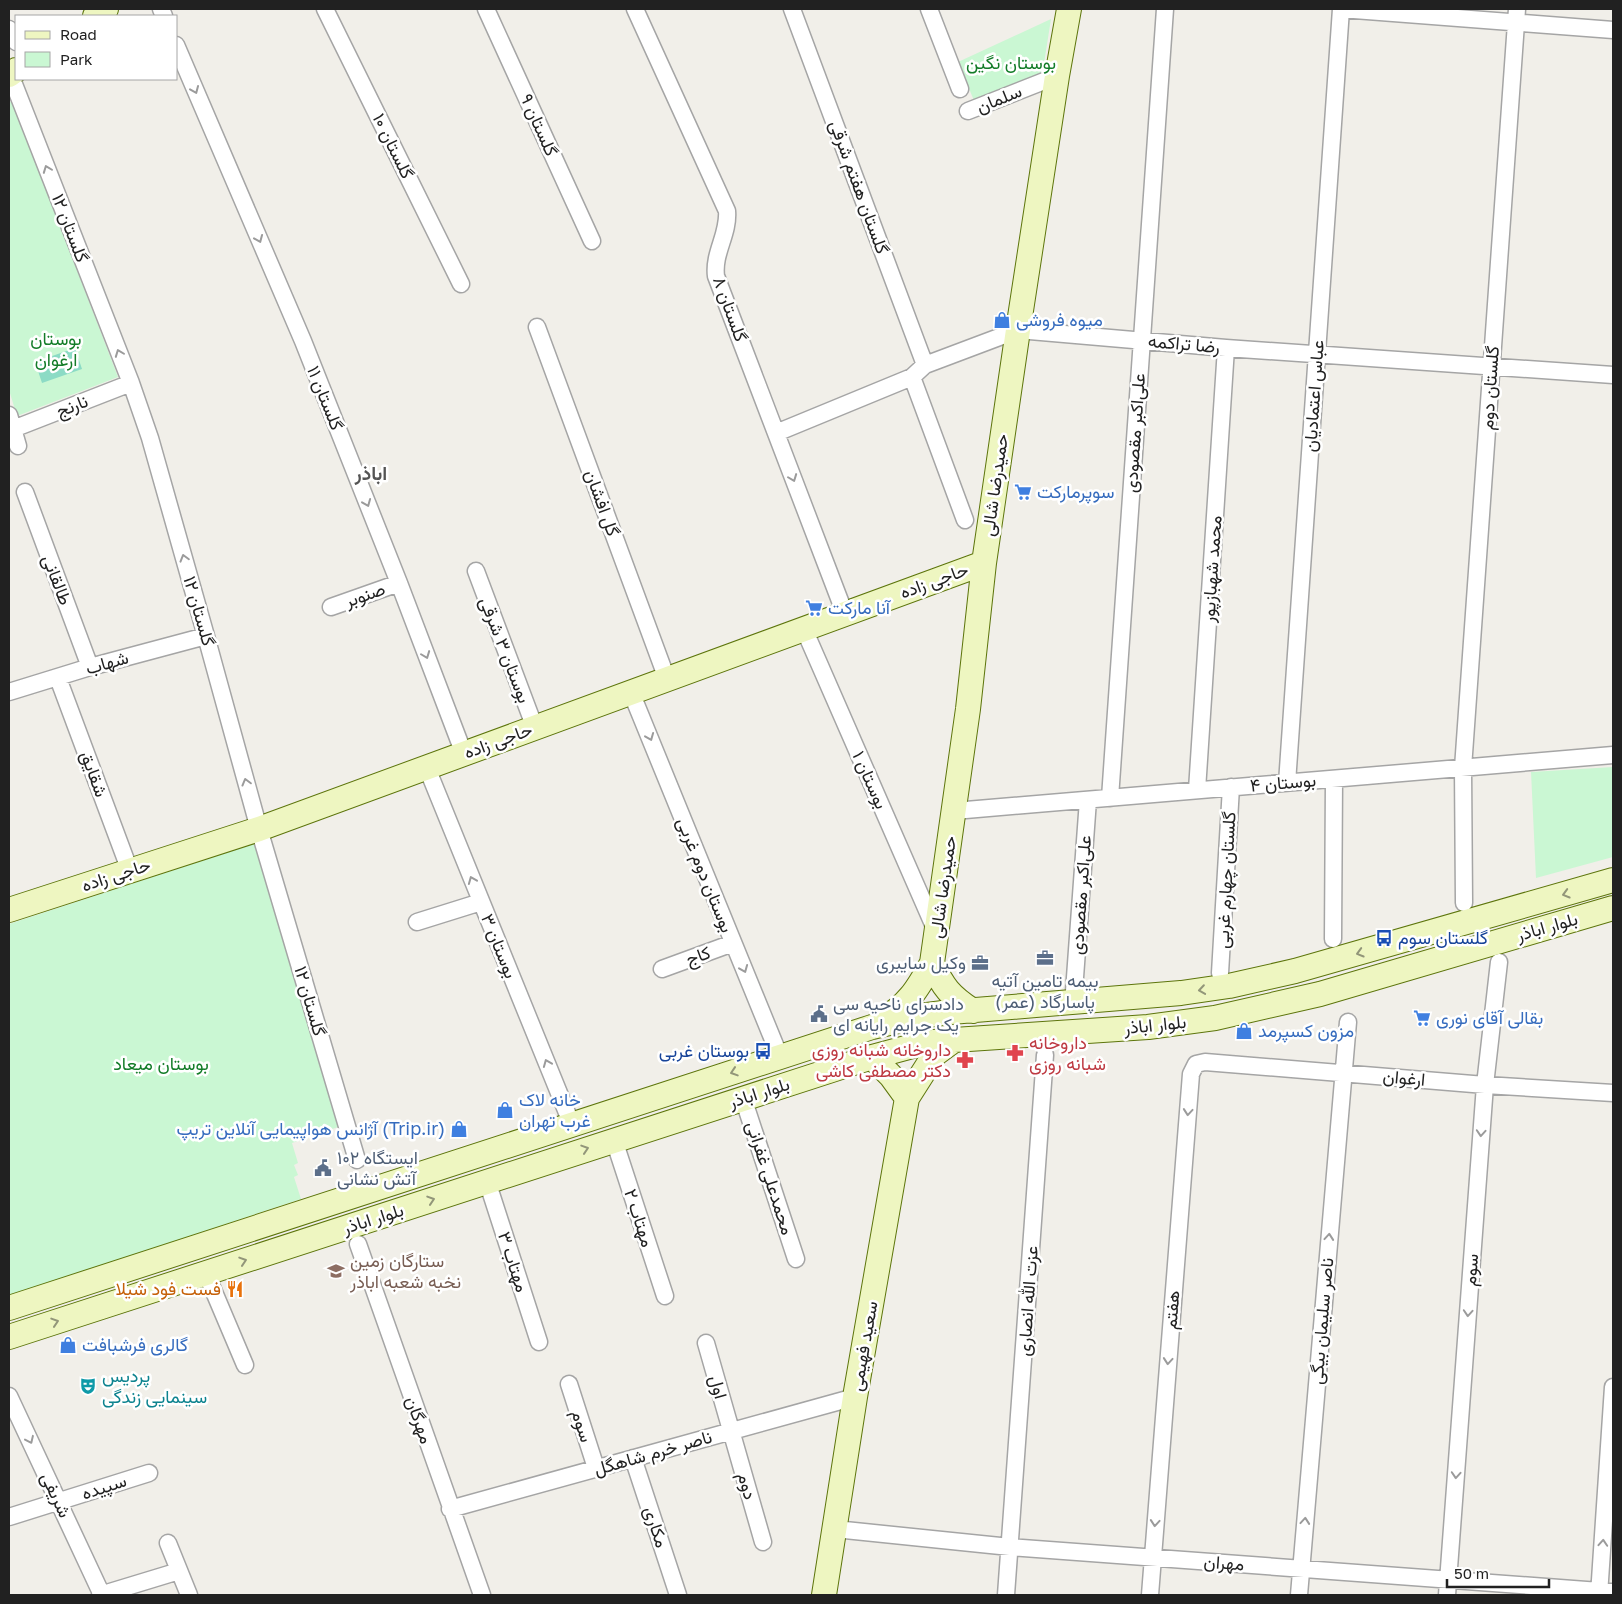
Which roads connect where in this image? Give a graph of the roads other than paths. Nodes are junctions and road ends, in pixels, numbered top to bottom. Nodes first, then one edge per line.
1 (325, 9) edge
2 (486, 9) edge
3 (635, 9) edge
4 (792, 9) edge
5 (929, 9) edge
6 (1069, 9) edge
7 (1165, 9) edge
8 (1341, 9) edge
9 (1516, 16) edge
10 (9, 29) edge
11 (1613, 30) edge
12 (15, 40) edge
13 (178, 50) edge
14 (12, 73) edge
15 (1057, 76) junction
16 (960, 89) dead end
17 (968, 112) dead end
18 (592, 242) dead end
19 (461, 284) dead end
20 (537, 327) dead end
21 (1018, 330) junction
22 (1142, 340) junction
23 (1226, 348) junction
24 (1317, 354) junction
25 (925, 365) junction
26 (1491, 367) junction
27 (1613, 375) edge
28 (912, 378) junction
29 (131, 383) junction
30 (11, 422) edge
31 (776, 433) junction
32 (18, 446) dead end
33 (25, 492) dead end
34 (965, 520) dead end
35 (984, 563) junction
36 (476, 571) dead end
37 (399, 583) junction
38 (331, 607) dead end
39 (845, 614) junction
40 (804, 629) junction
41 (206, 636) junction
42 (90, 667) junction
43 (58, 678) junction
44 (667, 679) junction
45 (9, 692) edge
46 (631, 692) junction
47 (535, 728) junction
48 (464, 754) junction
49 (1613, 755) edge
50 (427, 768) junction
51 (1462, 768) junction
52 (1334, 779) junction
53 (1287, 783) junction
54 (1231, 787) junction
55 (1197, 790) junction
56 (1110, 798) junction
57 (1088, 800) junction
58 (954, 811) junction
59 (259, 829) junction
60 (130, 871) junction
61 (1613, 880) edge
62 (481, 902) junction
63 (1464, 903) dead end
64 (1613, 908) edge
65 (9, 910) edge
66 (416, 922) dead end
67 (936, 931) junction
68 (1333, 939) dead end
69 (733, 943) junction
70 (1499, 962) dead end
71 (932, 963) junction
72 (662, 969) dead end
73 (1220, 973) dead end
74 (1074, 991) dead end
75 (973, 1010) junction
76 (1348, 1022) dead end
77 (872, 1027) junction
78 (954, 1040) junction
79 (1045, 1055) dead end
80 (780, 1057) junction
81 (872, 1057) junction
82 (1196, 1064) joint
83 (1343, 1073) junction
84 (1485, 1085) junction
85 (1613, 1093) edge
86 (743, 1098) junction
87 (907, 1098) junction
88 (572, 1125) junction
89 (614, 1140) junction
90 (357, 1160) dead end
91 (487, 1181) junction
92 (358, 1244) dead end
93 (796, 1259) dead end
94 (206, 1273) junction
95 (665, 1296) dead end
96 (9, 1308) edge
97 (9, 1337) edge
98 (539, 1342) dead end
99 (706, 1344) dead end
100 (245, 1365) dead end
101 (569, 1384) dead end
102 (1613, 1387) edge
103 (9, 1396) edge
104 (855, 1397) junction
105 (731, 1431) junction
106 (634, 1458) junction
107 (596, 1468) junction
108 (149, 1473) dead end
109 (59, 1502) junction
110 (450, 1509) junction
111 (9, 1518) edge
112 (835, 1529) junction
113 (762, 1542) dead end
114 (168, 1543) dead end
115 (1010, 1547) junction
116 (1153, 1558) junction
117 (1300, 1569) junction
118 (180, 1571) junction
119 (1448, 1588) edge
120 (1604, 1593) edge
121 (101, 1595) edge
122 (189, 1595) edge
123 (482, 1595) edge
124 (678, 1595) edge
125 (824, 1595) edge
126 (1006, 1595) edge
127 (1150, 1595) edge
128 (1299, 1595) edge

1 - 19 street, گلستان ۱۰
2 - 18 street, گلستان ۹
3 - 31 street, گلستان ٨
4 - 25 street, گلستان هفتم شرقی
5 - 16 street, سلمان
6 - 15 main road, حمیدرضا شالی
7 - 22 street, علی‌اکبر مقصودی
8 - 9 street
8 - 24 street, عباس اعتمادیان
9 - 11 street
9 - 26 street, گلستان دوم
10 - 12 street
13 -> 37 street, گلستان ۱۱
29 -> 14 street, گلستان ۱۲
15 - 17 street, سلمان
15 - 21 main road, حمیدرضا شالی
20 - 44 street, گل افشان
21 - 22 street, رضا تراکمه
21 - 25 street, رضا تراکمه
21 - 35 main road, حمیدرضا شالی
22 - 23 street, رضا تراکمه
22 - 56 street, علی‌اکبر مقصودی
23 - 24 street, رضا تراکمه
23 - 55 street, محمد شهبازپور
24 - 26 street, رضا تراکمه
24 - 53 street, عباس اعتمادیان
25 - 28 street, رضا تراکمه
26 - 27 street, رضا تراکمه
26 - 51 street, گلستان دوم
28 - 31 street, رضا تراکمه
28 - 34 street
29 - 30 street, نارنج
41 -> 29 street, گلستان ۱۲
30 - 32 street
31 -> 39 street, گلستان ٨
33 - 42 street, طالقانی
35 - 39 main road, حاجی زاده
35 - 58 main road, حمیدرضا شالی
36 - 47 street, بوستان ۳ شرقی
37 - 38 street, صنوبر
37 -> 48 street, گلستان ۱۱
39 - 40 main road, حاجی زاده
40 - 44 main road, حاجی زاده
40 - 67 street, بوستان ۱
41 - 42 street, شهاب
59 -> 41 street, گلستان ۱۲
42 - 43 street, شهاب
43 - 45 street, شهاب
43 - 60 street, شقایق
44 - 46 main road, حاجی زاده
46 - 47 main road, حاجی زاده
46 -> 69 street, بوستان دوم غربی
47 - 48 main road, حاجی زاده
48 - 50 main road, حاجی زاده
49 - 51 street, بوستان ۴
50 - 59 main road, حاجی زاده
62 -> 50 street, بوستان ۳
51 - 52 street, بوستان ۴
51 - 63 street, گلستان دوم
52 - 53 street, بوستان ۴
52 - 68 street
53 - 54 street, بوستان ۴
54 - 55 street, بوستان ۴
54 - 73 street, گلستان چهارم غربی
55 - 56 street, بوستان ۴
56 - 57 street, بوستان ۴
57 - 58 street, بوستان ۴
57 - 74 street, علی‌اکبر مقصودی
58 - 67 main road, حمیدرضا شالی
59 - 60 main road, حاجی زاده
59 - 90 street, گلستان ۱۲
60 - 65 main road, حاجی زاده
61 -> 75 main road, بلوار اباذر
62 - 66 street
88 -> 62 street, بوستان ۳
64 - 78 main road, بلوار اباذر
67 - 71 main road, حمیدرضا شالی
69 - 72 street, کاج
69 -> 80 street, بوستان دوم غربی
70 - 84 street, سوم
71 - 75 main road
71 - 77 main road
75 - 77 main road, بلوار اباذر
76 - 83 street, ناصر سلیمان بیگی
77 - 80 main road, بلوار اباذر
78 - 81 main road, بلوار اباذر
78 - 87 main road
79 - 115 street, عزت الله انصاری
80 -> 88 main road, بلوار اباذر
81 - 86 main road, بلوار اباذر
81 - 87 main road
82 - 83 street, ارغوان
82 -> 116 street, هفتم
83 - 84 street, ارغوان
117 -> 83 street, ناصر سلیمان بیگی
84 - 85 street, ارغوان
84 -> 119 street, سوم
86 - 89 main road, بلوار اباذر
86 - 93 street, محمدعلی غفرانی
87 - 104 main road, سعید فهیمی
88 - 96 main road, بلوار اباذر
91 -> 89 main road, بلوار اباذر
89 - 95 street, مهتاب ۲
94 -> 91 main road, بلوار اباذر
91 - 98 street, مهتاب ۳
92 - 110 street, مهرگان
97 -> 94 main road, بلوار اباذر
94 - 100 street
99 - 105 street, اول
101 - 107 street, سوم
120 -> 102 street
103 -> 109 street, شریفی
104 - 105 street, ناصر خرم شاهگل
104 - 112 main road, سعید فهیمی
105 - 106 street, ناصر خرم شاهگل
105 - 113 street, دوم
106 - 107 street, ناصر خرم شاهگل
106 - 124 street, مکاری
107 - 110 street, ناصر خرم شاهگل
108 - 109 street, سپیده
109 - 111 street, سپیده
109 - 121 street, شریفی
110 - 123 street, مهرگان
112 - 115 street, مهران
112 - 125 main road, سعید فهیمی
114 - 118 street
115 - 116 street, مهران
115 - 126 street, عزت الله انصاری
116 - 117 street, مهران
116 - 127 street, هفتم
117 - 119 street, مهران
117 - 128 street, ناصر سلیمان بیگی
118 - 121 street
118 - 122 street
119 - 120 street, مهران

